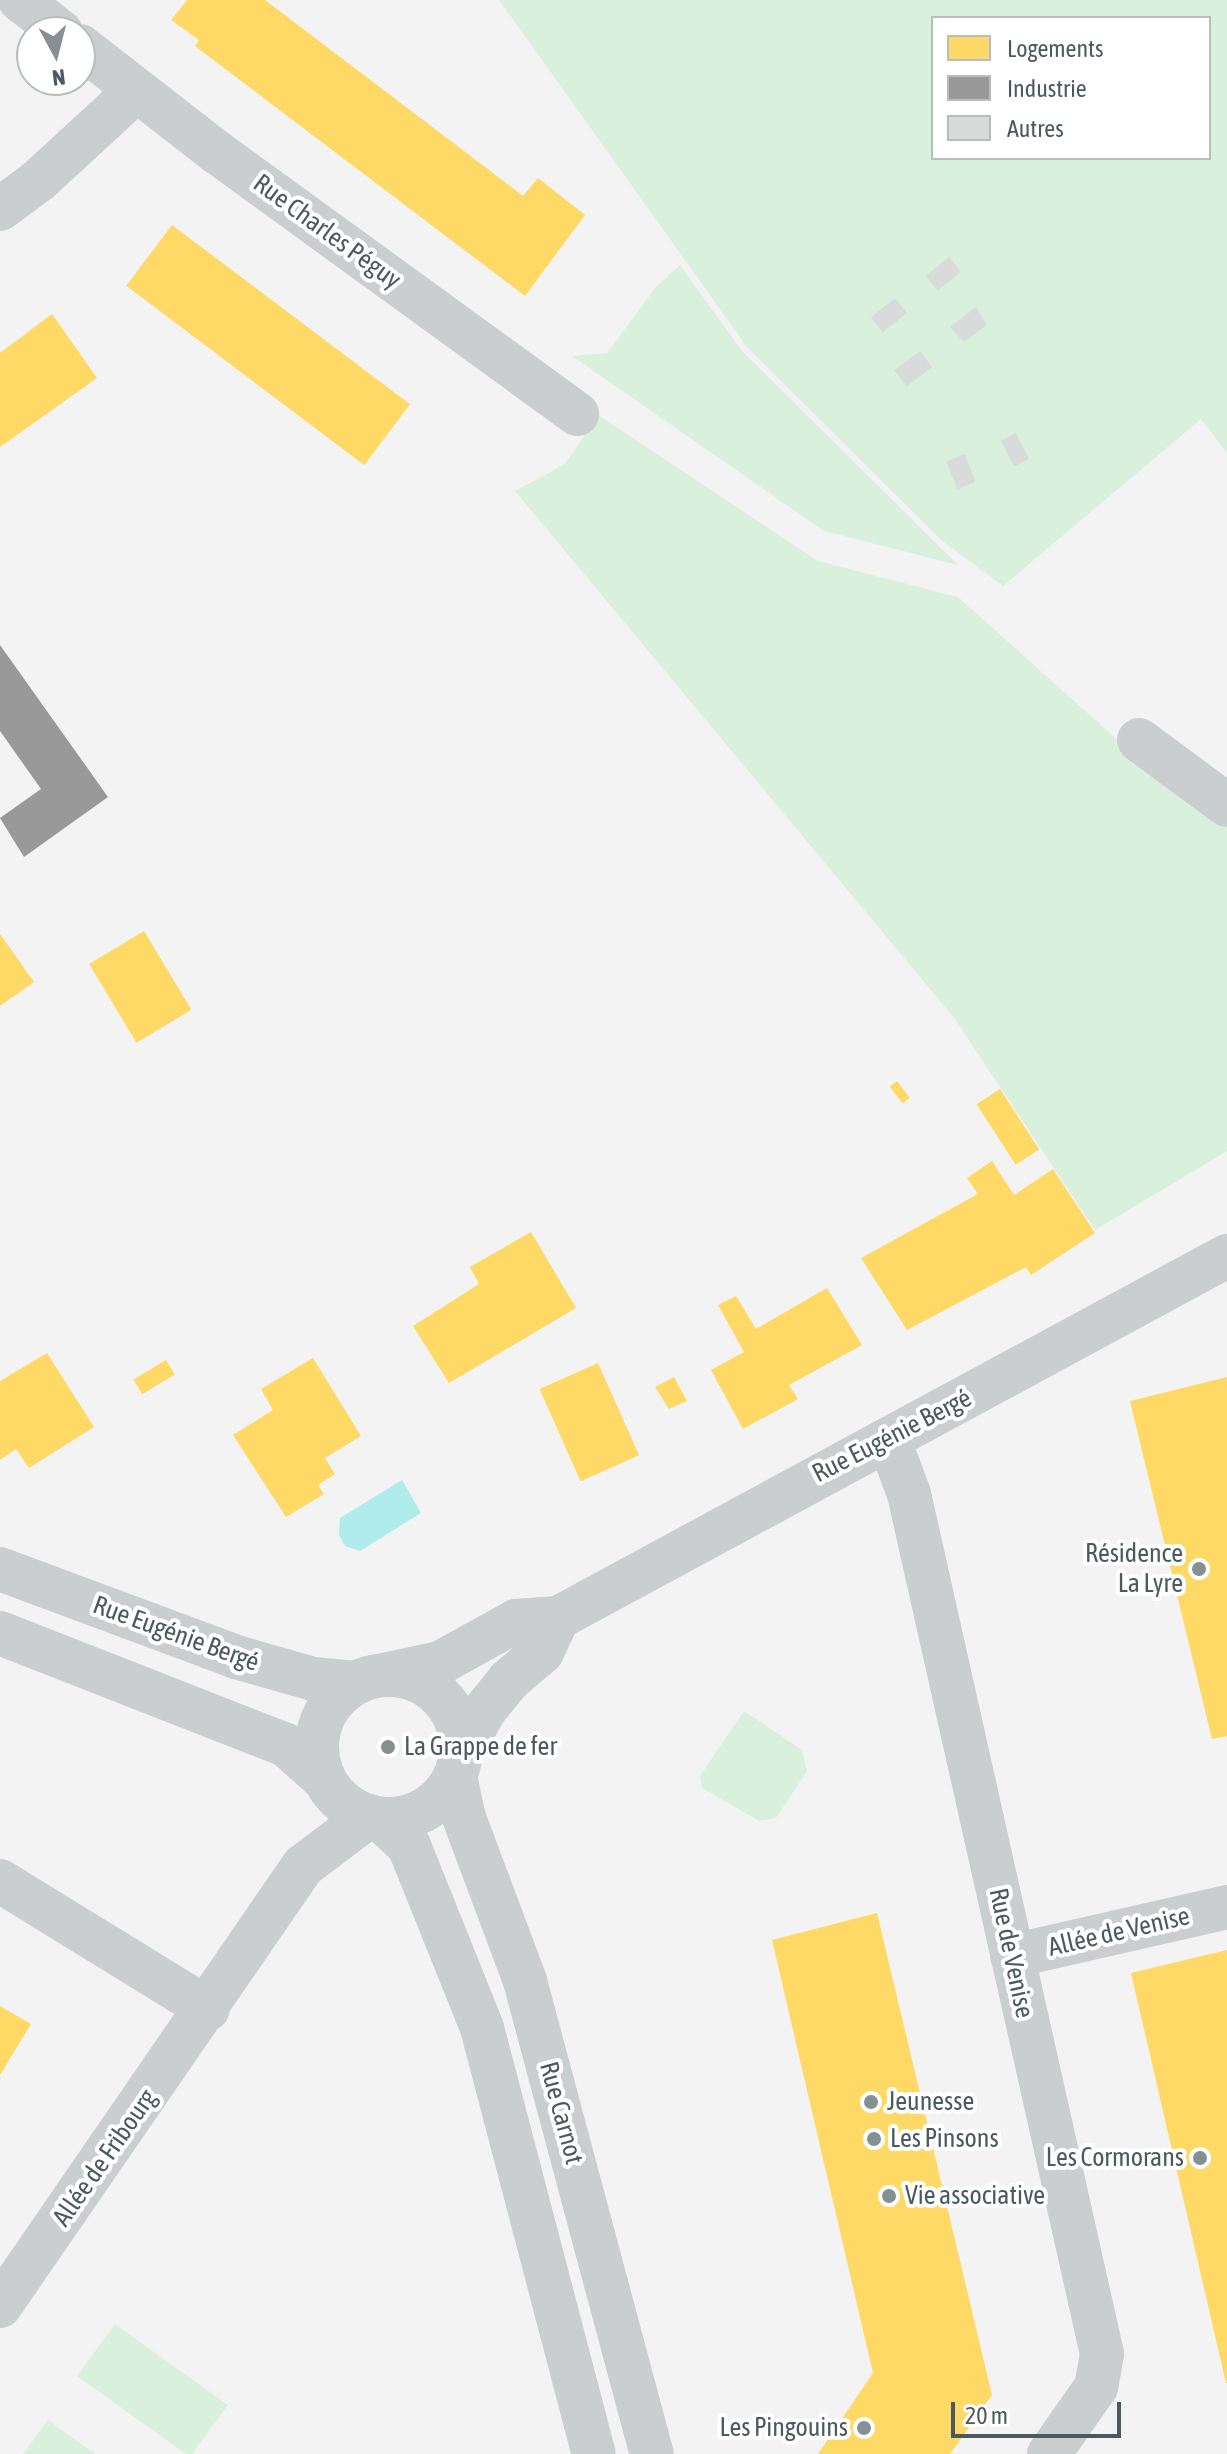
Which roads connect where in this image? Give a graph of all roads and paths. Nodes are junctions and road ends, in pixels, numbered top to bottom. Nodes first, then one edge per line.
1 (20, 0) edge
2 (40, 16) edge
3 (96, 58) edge
4 (137, 90) junction
5 (0, 209) edge
6 (577, 414) dead end
7 (1139, 740) dead end
8 (1227, 805) edge
9 (1227, 1256) edge
10 (889, 1440) junction
11 (0, 1569) edge
12 (558, 1618) junction
13 (0, 1633) edge
14 (370, 1679) junction
15 (458, 1764) junction
16 (323, 1778) junction
17 (374, 1817) junction
18 (0, 1881) edge
19 (1227, 1907) edge
20 (1012, 1956) junction
21 (208, 2009) junction
22 (0, 2306) edge
23 (594, 2454) edge
24 (652, 2454) edge
25 (1049, 2454) edge

1 - 2 street
3 - 4 street, Rue Charles Péguy
4 - 5 street
4 - 6 street, Rue Charles Péguy
7 - 8 street
9 - 10 street, Rue Eugénie Bergé
10 - 12 street, Rue Eugénie Bergé
10 - 20 street, Rue de Venise
11 - 14 street, Rue Eugénie Bergé
12 - 14 street, Rue Eugénie Bergé
12 - 15 street
13 - 16 street
14 - 15 street
14 - 16 street
15 - 17 street
15 - 24 street, Rue Carnot
16 - 17 street
17 - 21 street, Allée de Fribourg
17 - 23 street, Rue Carnot
18 - 21 street
19 - 20 street, Allée de Venise
20 - 25 street, Rue de Venise
21 - 22 street, Allée de Fribourg

